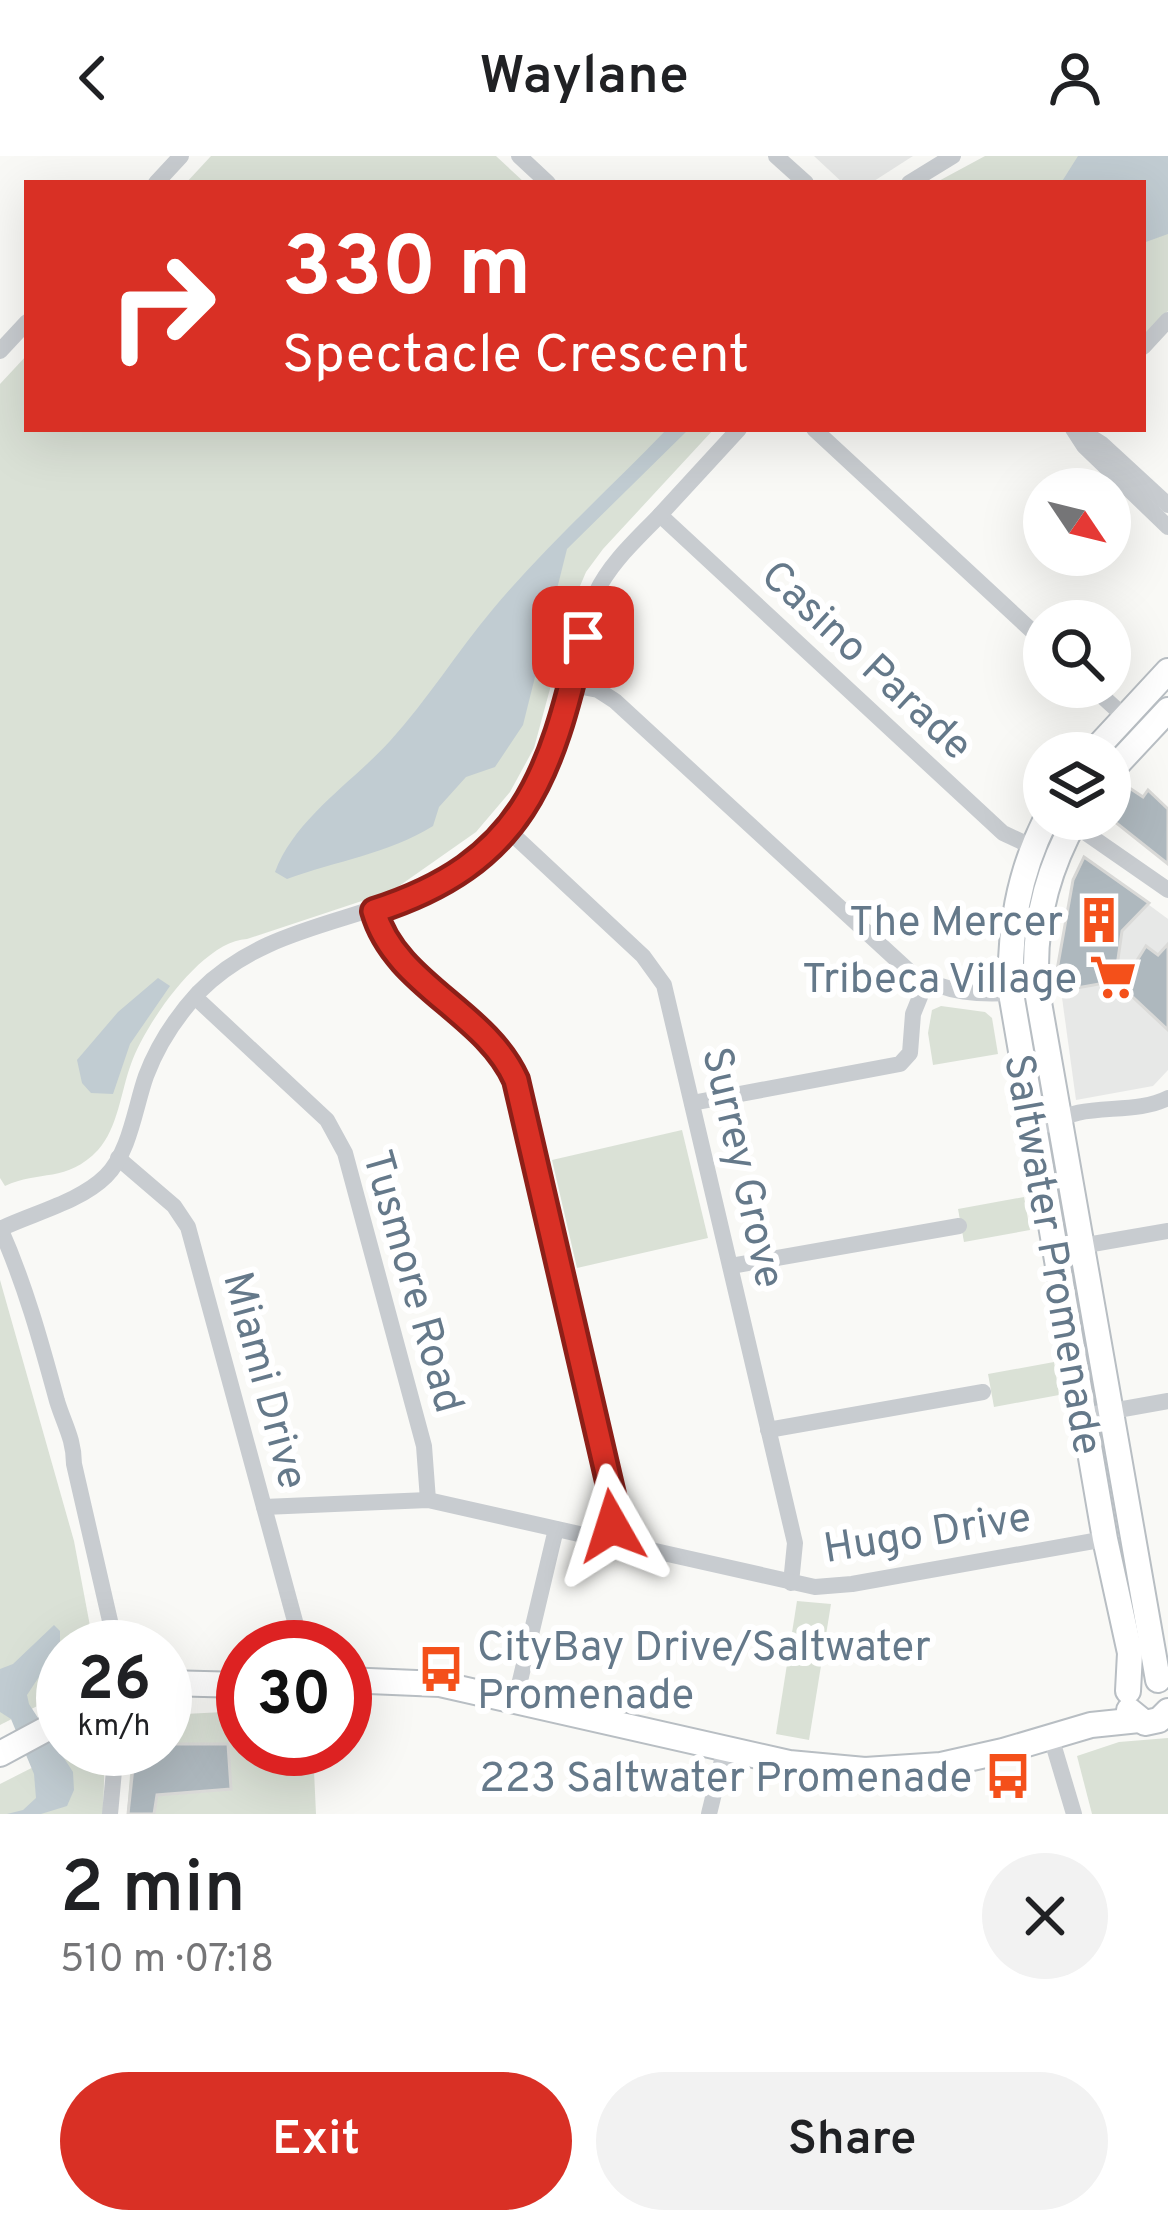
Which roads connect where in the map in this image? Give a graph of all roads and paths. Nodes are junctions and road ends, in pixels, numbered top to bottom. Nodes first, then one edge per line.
1 (181, 156) edge
2 (519, 156) edge
3 (776, 156) edge
4 (953, 156) edge
5 (159, 180) edge
6 (545, 180) edge
7 (801, 180) edge
8 (914, 180) edge
9 (1168, 320) edge
10 (24, 325) edge
11 (1146, 344) edge
12 (0, 351) edge
13 (736, 432) edge
14 (817, 432) edge
15 (1077, 432) edge
16 (1080, 432) edge
17 (1168, 505) edge
18 (660, 514) junction
19 (1168, 527) edge
20 (1023, 623) edge
21 (1168, 671) edge
22 (572, 685) junction
23 (1115, 708) edge
24 (1168, 710) edge
25 (1125, 717) junction
26 (1111, 732) edge
27 (1131, 750) edge
28 (507, 829) junction
29 (1036, 840) edge
30 (1066, 840) edge
31 (1101, 840) edge
32 (1033, 847) junction
33 (1168, 890) edge
34 (374, 911) junction
35 (926, 982) junction
36 (1037, 991) junction
37 (1011, 993) junction
38 (195, 997) junction
39 (1168, 1098) edge
40 (692, 1103) junction
41 (1059, 1124) junction
42 (1036, 1151) junction
43 (118, 1158) junction
44 (959, 1226) dead end
45 (0, 1228) edge
46 (1168, 1231) edge
47 (1081, 1246) junction
48 (731, 1266) junction
49 (983, 1392) dead end
50 (1168, 1401) edge
51 (1111, 1411) junction
52 (1084, 1416) junction
53 (768, 1430) junction
54 (428, 1500) junction
55 (264, 1507) junction
56 (556, 1529) junction
57 (1105, 1539) junction
58 (607, 1540) junction
59 (790, 1583) junction
60 (109, 1620) edge
61 (295, 1620) edge
62 (372, 1681) edge
63 (1164, 1684) edge
64 (1128, 1694) junction
65 (515, 1702) junction
66 (1168, 1711) edge
67 (1138, 1720) junction
68 (1090, 1725) junction
69 (36, 1732) edge
70 (1051, 1737) junction
71 (725, 1748) junction
72 (2, 1753) edge
73 (112, 1776) edge
74 (110, 1814) edge
75 (710, 1814) edge
76 (1074, 1814) edge

1 - 5 street
2 - 6 street
3 - 7 street
4 - 8 street
9 - 11 street
10 - 12 street
13 - 18 street
14 - 20 street
15 - 19 street
16 - 17 street
18 - 22 street
18 - 32 street, Casino Parade
21 - 25 street
22 - 28 street
22 - 35 street
23 - 25 street
24 - 27 street
25 - 26 street
28 - 34 street
28 - 40 street, Surrey Grove
29 - 32 street, Saltwater Promenade
30 - 36 street, Saltwater Promenade
31 - 33 street
32 - 37 street, Saltwater Promenade
34 - 38 street
34 - 58 street
35 - 37 street
35 - 40 street
36 - 37 street
36 - 41 street, Saltwater Promenade
37 - 42 street, Saltwater Promenade
38 - 43 street
38 - 54 street, Tusmore Road
39 - 41 street
40 - 48 street, Surrey Grove
41 - 42 street
41 - 47 street, Saltwater Promenade
42 - 52 street, Saltwater Promenade
43 - 45 street
43 - 55 street, Miami Drive
44 - 48 street
45 - 60 street
46 - 47 street
47 - 51 street, Saltwater Promenade
48 - 53 street, Surrey Grove
49 - 53 street
50 - 51 street
51 - 52 street
51 - 63 street, Saltwater Promenade
52 - 57 street, Saltwater Promenade
53 - 59 street, Surrey Grove
54 - 55 street, Hugo Drive
54 - 56 street, Hugo Drive
55 - 61 street, Miami Drive
56 - 58 street, Hugo Drive
56 - 65 street
57 - 59 street, Hugo Drive
57 - 64 street, Saltwater Promenade
58 - 59 street, Hugo Drive
62 - 65 street
63 - 64 street
64 - 67 street
64 - 68 street
65 - 71 street
66 - 67 street
67 - 68 street
68 - 70 street
69 - 72 street
70 - 71 street
70 - 76 street
71 - 75 street
73 - 74 street

